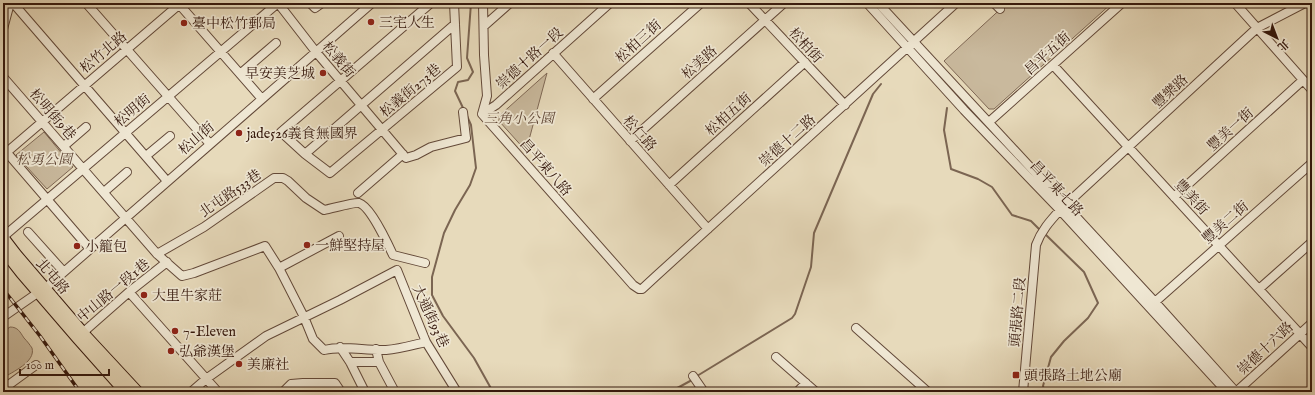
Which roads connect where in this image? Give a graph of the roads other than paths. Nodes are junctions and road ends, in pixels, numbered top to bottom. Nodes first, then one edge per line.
1 (11, 3) edge
2 (86, 3) edge
3 (278, 3) edge
4 (310, 3) edge
5 (322, 3) edge
6 (372, 3) edge
7 (431, 3) edge
8 (454, 3) edge
9 (483, 3) edge
10 (510, 3) edge
11 (610, 3) edge
12 (701, 3) edge
13 (749, 3) edge
14 (784, 3) edge
15 (867, 3) edge
16 (878, 3) edge
17 (956, 3) edge
18 (1122, 3) edge
19 (1235, 3) edge
20 (1304, 3) edge
21 (179, 4) edge
22 (765, 20) junction
23 (455, 24) junction
24 (484, 26) junction
25 (1257, 28) junction
26 (3, 29) edge
27 (914, 41) junction
28 (276, 43) dead end
29 (908, 47) junction
30 (127, 50) junction
31 (221, 52) junction
32 (316, 52) junction
33 (553, 53) junction
34 (805, 62) junction
35 (1052, 65) junction
36 (240, 74) junction
37 (3, 77) edge
38 (340, 80) junction
39 (1303, 80) junction
40 (85, 86) junction
41 (1312, 90) edge
42 (168, 97) junction
43 (262, 99) junction
44 (593, 99) junction
45 (361, 105) junction
46 (845, 105) junction
47 (463, 112) dead end
48 (482, 114) junction
49 (42, 122) junction
50 (989, 122) junction
51 (86, 127) dead end
52 (382, 130) junction
53 (126, 133) junction
54 (170, 136) dead end
55 (630, 141) junction
56 (210, 144) junction
57 (64, 146) junction
58 (1128, 148) junction
59 (5, 150) edge
60 (305, 154) junction
61 (403, 154) junction
62 (146, 156) junction
63 (1312, 163) edge
64 (84, 169) junction
65 (127, 172) dead end
66 (167, 181) junction
67 (669, 185) junction
68 (104, 192) junction
69 (358, 194) dead end
70 (1174, 197) junction
71 (48, 200) junction
72 (1063, 207) junction
73 (126, 217) junction
74 (708, 229) junction
75 (28, 232) dead end
76 (339, 236) dead end
77 (3, 237) edge
78 (1312, 242) edge
79 (1218, 245) junction
80 (89, 248) junction
81 (3, 250) edge
82 (157, 254) junction
83 (167, 262) junction
84 (425, 263) dead end
85 (279, 268) junction
86 (63, 271) junction
87 (634, 285) joint
88 (1259, 289) junction
89 (41, 290) junction
90 (130, 292) junction
91 (1155, 302) junction
92 (5, 313) edge
93 (304, 317) junction
94 (1312, 323) edge
95 (856, 328) dead end
96 (1300, 334) junction
97 (80, 335) junction
98 (426, 342) junction
99 (1312, 347) edge
100 (340, 348) junction
101 (376, 349) junction
102 (776, 357) dead end
103 (350, 362) junction
104 (379, 362) junction
105 (36, 365) dead end
106 (693, 376) dead end
107 (206, 379) junction
108 (806, 383) junction
109 (3, 389) edge
110 (125, 392) edge
111 (138, 392) edge
112 (191, 392) edge
113 (218, 392) edge
114 (283, 392) edge
115 (341, 392) edge
116 (365, 392) edge
117 (395, 392) edge
118 (458, 392) edge
119 (704, 392) edge
120 (797, 392) edge
121 (816, 392) edge
122 (928, 392) edge
123 (1023, 392) edge
124 (1227, 392) edge
125 (1236, 392) edge

1 - 26 street
1 - 40 street
2 - 30 street
3 - 31 street, 松明街
3 - 32 street, 松義街
4 - 5 street
6 - 32 street, 松山街
7 - 38 street
8 - 23 street
9 - 24 street
10 - 24 street
11 - 33 street, 崇德十路一段
12 - 44 street, 松柏三街
13 - 22 street, 松柏街
14 - 22 street, 松美路
15 - 29 street, 昌平東七路
16 - 27 street, 昌平東七路
17 - 27 street, 崇德十二路
18 - 35 street, 昌平五街
19 - 25 street
20 - 25 street, 豐樂路
21 - 30 street, 松竹北路
21 - 31 street
22 - 34 street, 松柏街
22 - 55 street, 松美路
23 - 45 street
23 - 52 street, 松義街273巷
24 - 48 street
25 - 39 street
25 - 58 street, 豐樂路
27 - 29 street, 崇德十二路
27 - 50 street, 昌平東七路
28 - 36 street
29 - 46 street, 崇德十二路
29 - 72 street, 昌平東七路
30 - 40 street, 松竹北路
30 - 42 street
31 - 36 street
31 - 42 street, 松明街
32 - 38 street, 松義街
32 - 43 street, 松山街
33 - 44 street, 松仁路
33 - 48 street, 崇德十路一段
34 - 46 street, 松柏街
34 - 67 street, 松柏五街
35 - 50 street, 昌平五街
35 - 58 street, 豐美街
36 - 43 street
37 - 49 street, 松明街9巷
38 - 45 street, 松義街
38 - 60 street
39 - 41 street
39 - 70 street, 豐美一街
40 - 49 street, 松竹北路
40 - 53 street
42 - 53 street, 松明街
42 - 56 street
43 - 56 street, 松山街
44 - 55 street, 松仁路
45 - 52 street, 松義街
45 - 60 street
46 - 74 street, 崇德十二路
47 - 61 street
48 - 87 street, 昌平東八路
49 - 57 street, 松明街9巷
49 - 59 street, 松竹北路
50 - 72 street, 昌平東七路
51 - 57 street
52 - 60 street
52 - 61 street, 松義街
53 - 62 street
53 - 64 street, 松明街
54 - 62 street
55 - 67 street, 松仁路
56 - 66 street, 松山街
57 - 64 street, 松明街9巷
58 - 70 street, 豐美街
58 - 72 street, 豐樂路
59 - 71 street
61 - 69 street
62 - 66 street
63 - 79 street, 豐美二街
64 - 68 street, 松明街9巷
64 - 71 street, 松明街
65 - 68 street
66 - 73 street, 松山街
67 - 74 street, 松仁路
68 - 73 street, 松明街9巷
70 - 79 street, 豐美街
71 - 77 street, 松明街
71 - 80 street
72 - 91 street, 昌平東七路
72 - 123 street, 頭張路二段
72 - 124 street, 昌平東七路
73 - 80 street, 松山街
73 - 82 street, 松明街9巷
74 - 87 street, 崇德十二路
75 - 86 street
76 - 85 street
77 - 89 main road, 北屯路
78 - 88 street
79 - 88 street, 豐美街
79 - 91 street, 豐美二街
80 - 86 street, 松山街
81 - 89 main road, 北屯路
82 - 83 street, 松明街9巷
82 - 84 street, 北屯路533巷
83 - 85 street, 中山路一段1巷
83 - 90 street, 中山路一段1巷
85 - 93 street, 中山路一段1巷
86 - 89 street, 松山街
88 - 96 street, 豐美街
89 - 92 street, 松山街
89 - 97 main road, 北屯路
90 - 97 street, 中山路一段1巷
90 - 107 street
91 - 125 street, 昌平東七路
93 - 98 street, 大通街93巷
93 - 100 street, 中山路一段1巷
93 - 107 street
94 - 96 street, 崇德十六路
95 - 122 street
96 - 99 street, 豐美街
96 - 125 street, 崇德十六路
97 - 110 main road
97 - 111 main road
98 - 101 street
98 - 118 street, 大通街93巷
100 - 101 street
100 - 103 street
101 - 104 street
102 - 108 street
103 - 104 street
103 - 116 street
104 - 117 street
105 - 109 street
106 - 119 street
107 - 112 street
107 - 113 street
108 - 120 street
108 - 121 street
114 - 115 street

